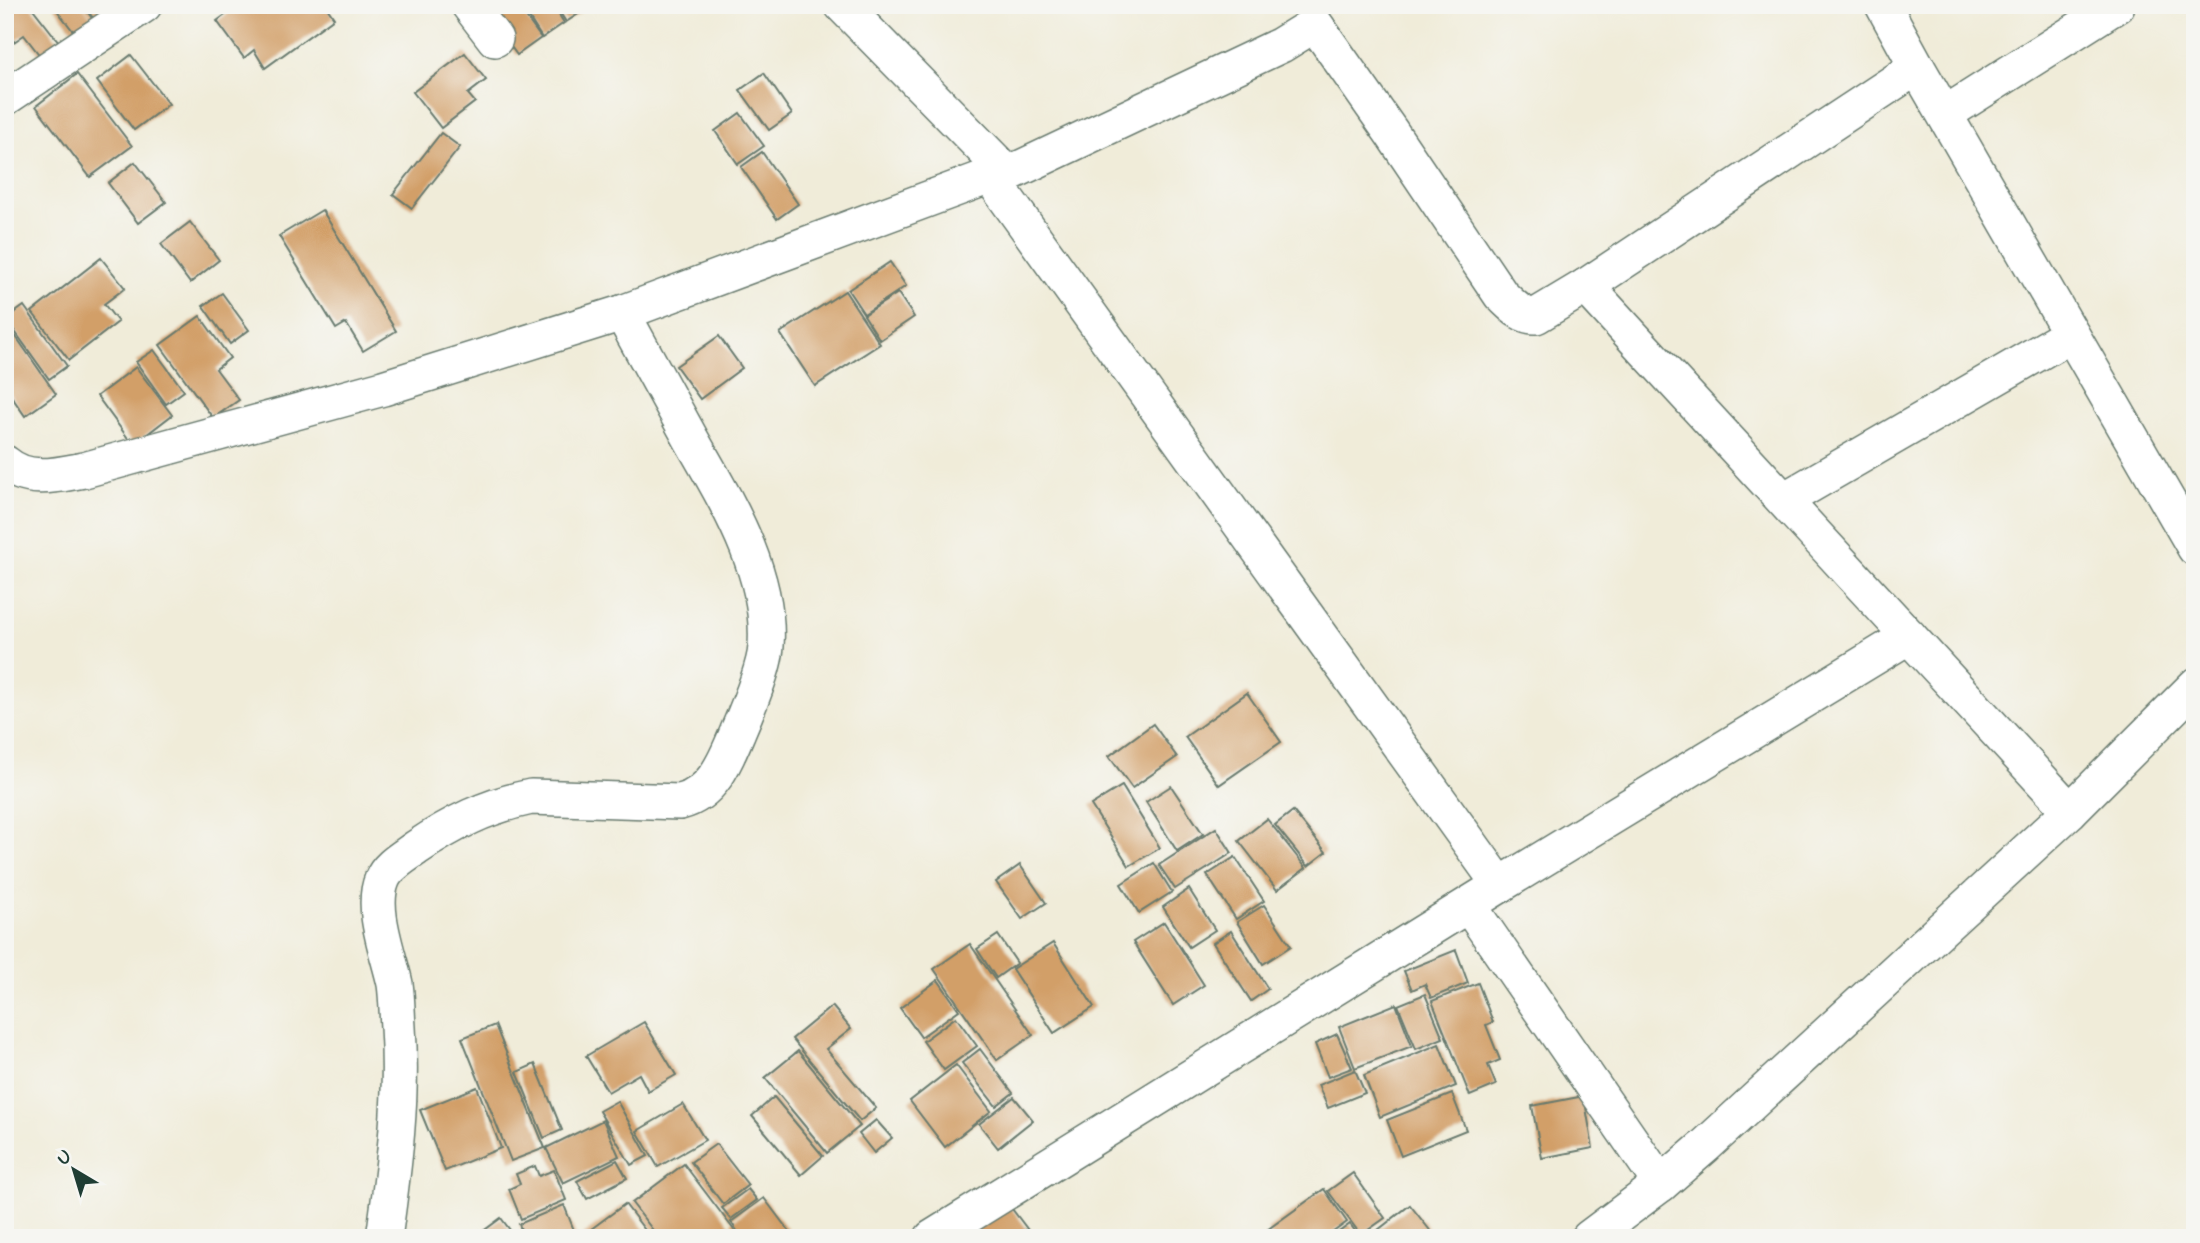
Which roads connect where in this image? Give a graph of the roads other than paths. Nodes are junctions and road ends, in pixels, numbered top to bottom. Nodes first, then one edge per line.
1 (144, 5) edge
2 (469, 5) edge
3 (842, 5) edge
4 (1883, 5) edge
5 (2117, 5) edge
6 (1311, 14) edge
7 (495, 39) dead end
8 (1917, 67) junction
9 (5, 99) edge
10 (1945, 114) junction
11 (999, 175) junction
12 (1586, 286) junction
13 (622, 313) junction
14 (2071, 334) junction
15 (5, 463) edge
16 (1784, 500) junction
17 (2195, 548) edge
18 (1909, 636) junction
19 (2195, 686) edge
20 (2061, 800) junction
21 (1500, 885) junction
22 (1469, 906) junction
23 (1661, 1184) junction
24 (384, 1238) edge
25 (932, 1238) edge
26 (1589, 1238) edge

1 - 9 street
2 - 7 street
3 - 11 street
4 - 8 street
5 - 10 street
6 - 11 street
6 - 12 street
8 - 10 street
8 - 12 street
10 - 14 street
11 - 13 street
11 - 21 street
12 - 16 street
13 - 15 street
13 - 24 street
14 - 16 street
14 - 17 street
16 - 18 street
18 - 20 street
18 - 21 street
19 - 20 street
20 - 23 street
21 - 22 street
22 - 23 street
22 - 25 street
23 - 26 street

